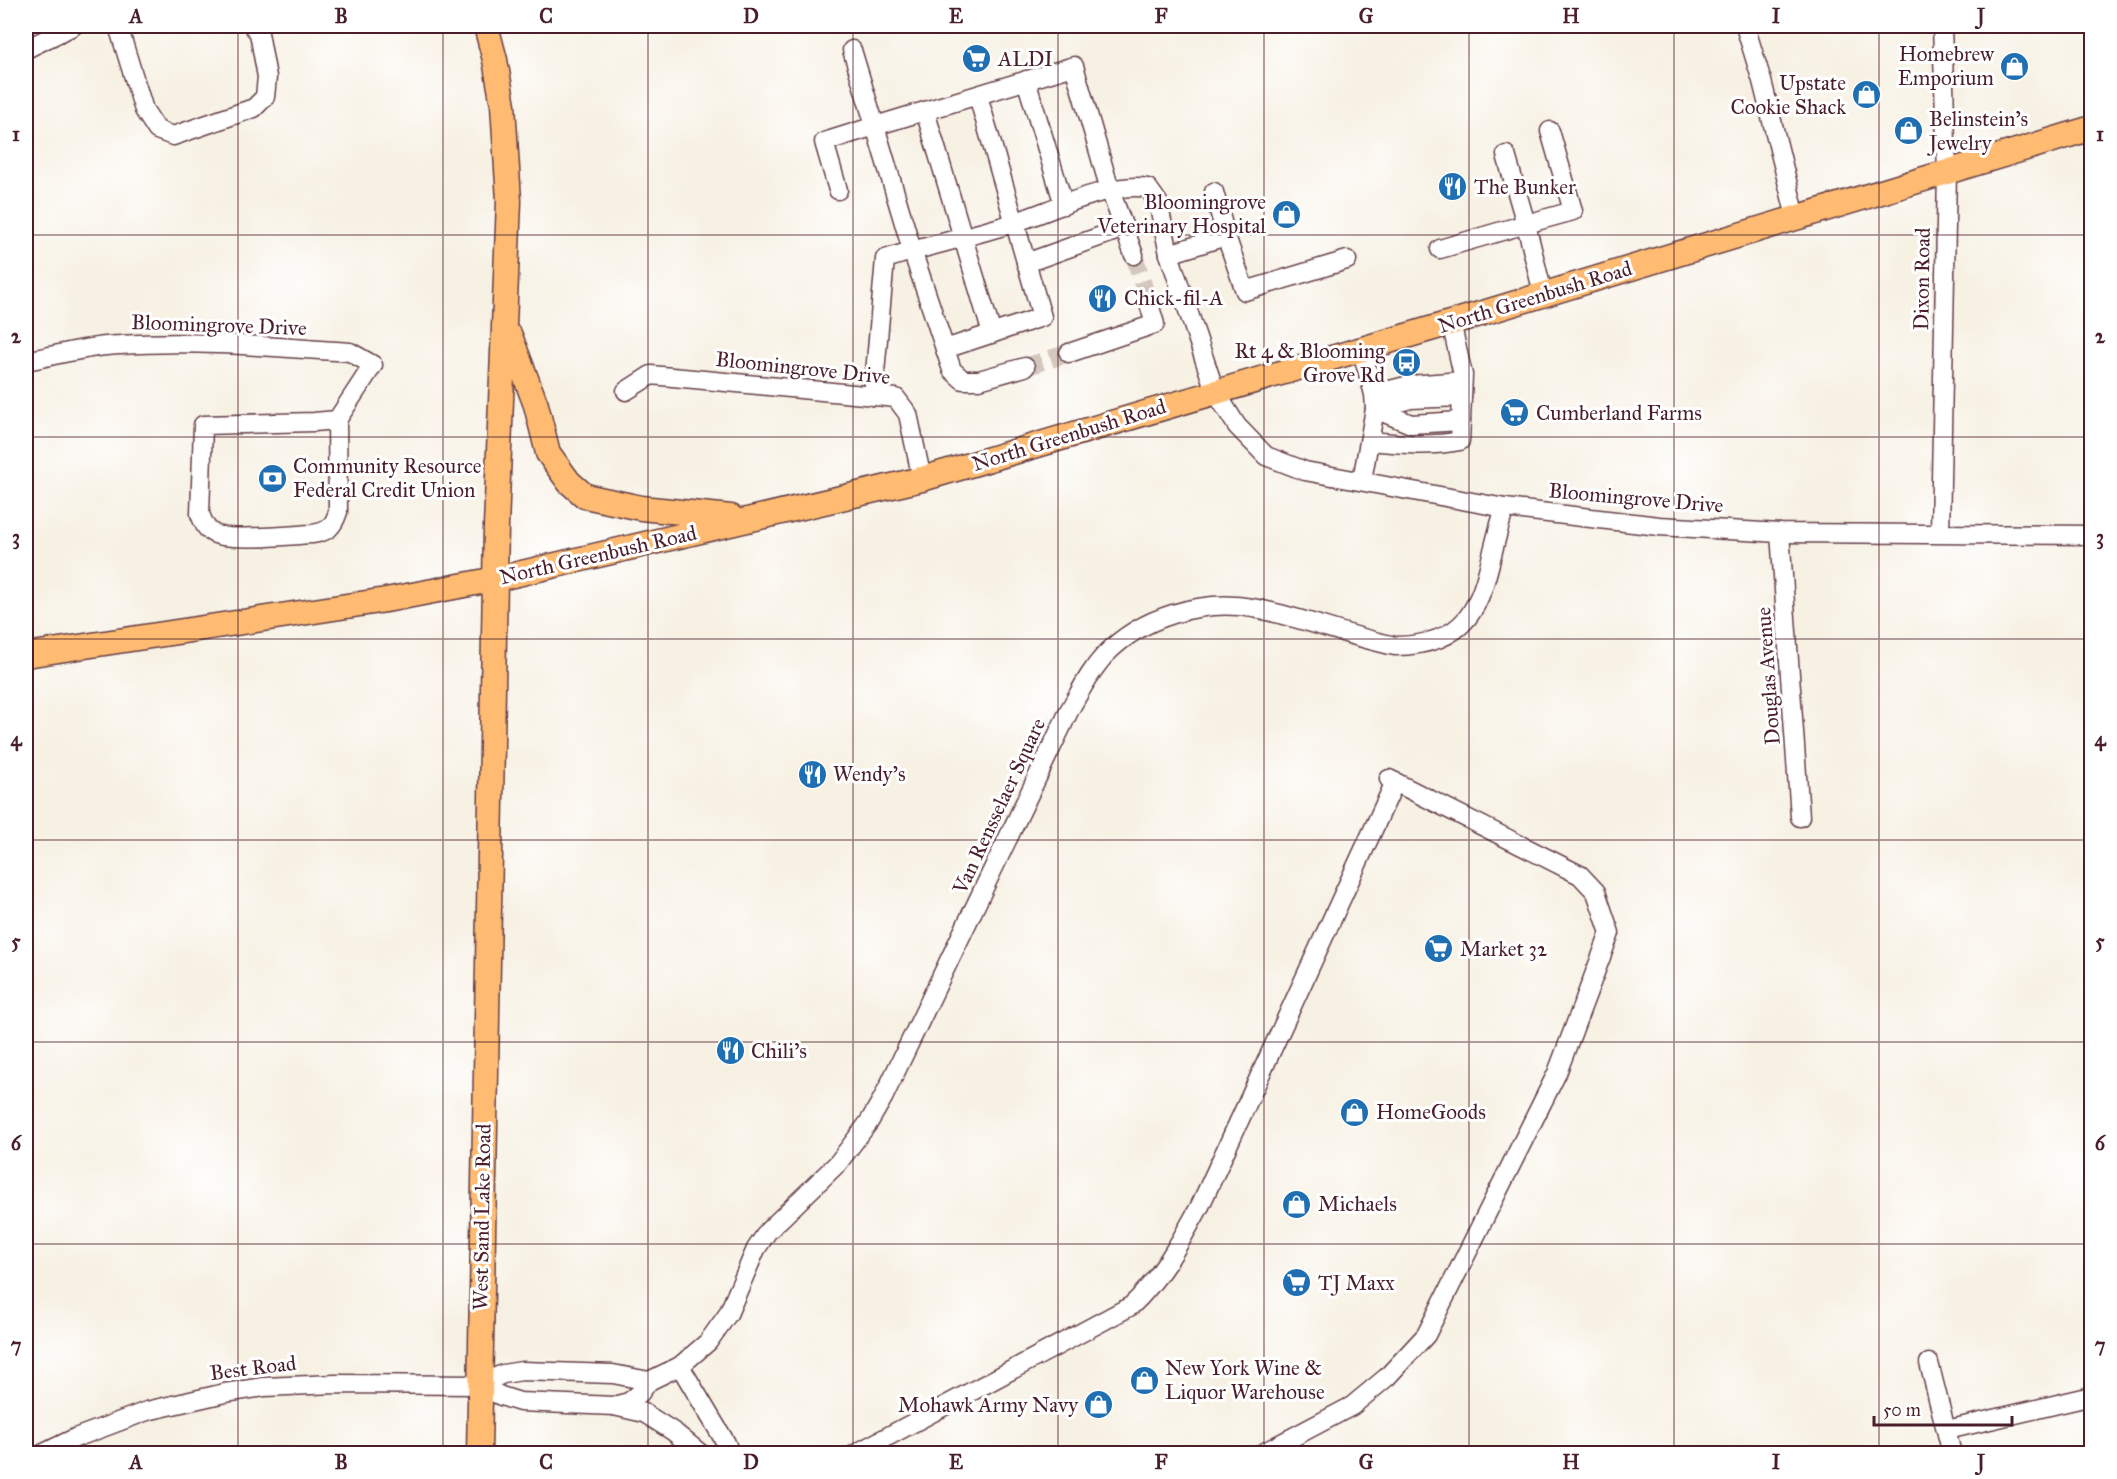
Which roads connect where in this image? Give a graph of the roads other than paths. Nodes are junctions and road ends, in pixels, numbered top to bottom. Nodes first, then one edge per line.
1 (73, 26) edge
2 (118, 26) edge
3 (254, 26) edge
4 (486, 26) edge
5 (1744, 26) edge
6 (1942, 26) edge
7 (26, 49) edge
8 (852, 50) dead end
9 (1026, 80) junction
10 (978, 96) junction
11 (925, 111) junction
12 (875, 126) junction
13 (2091, 128) edge
14 (1550, 131) dead end
15 (1506, 155) dead end
16 (1947, 172) junction
17 (838, 190) dead end
18 (1110, 190) junction
19 (1214, 192) dead end
20 (1064, 206) junction
21 (1796, 217) junction
22 (1013, 223) junction
23 (1526, 225) junction
24 (1124, 228) junction
25 (1226, 236) junction
26 (964, 237) junction
27 (1440, 249) dead end
28 (912, 250) junction
29 (1170, 254) junction
30 (1134, 255) tunnel mouth
31 (1347, 260) dead end
32 (1026, 263) junction
33 (1543, 294) junction
34 (1149, 304) tunnel mouth
35 (1451, 322) junction
36 (505, 325) junction
37 (992, 334) junction
38 (1360, 349) junction
39 (945, 350) junction
40 (1069, 353) tunnel mouth
41 (26, 361) edge
42 (1025, 367) tunnel mouth
43 (626, 391) dead end
44 (1215, 391) junction
45 (873, 396) junction
46 (1375, 402) junction
47 (1461, 408) junction
48 (337, 420) junction
49 (1370, 441) junction
50 (922, 479) junction
51 (1362, 480) junction
52 (1505, 508) junction
53 (754, 519) junction
54 (1780, 533) junction
55 (1940, 533) junction
56 (2091, 536) edge
57 (496, 579) junction
58 (26, 655) edge
59 (1800, 817) dead end
60 (1929, 1363) dead end
61 (680, 1365) junction
62 (649, 1382) junction
63 (479, 1385) junction
64 (2091, 1396) edge
65 (614, 1406) junction
66 (1947, 1430) junction
67 (42, 1454) edge
68 (478, 1454) edge
69 (701, 1454) edge
70 (730, 1454) edge
71 (855, 1454) edge
72 (1261, 1454) edge
73 (1952, 1454) edge

1 - 7 street
2 - 3 street
4 - 36 main road, West Sand Lake Road
5 - 21 street
6 - 16 street, Dixon Road
8 - 12 street
9 - 10 street
9 - 18 street
9 - 20 street
10 - 11 street
10 - 22 street
11 - 12 street
11 - 26 street
12 - 17 street
12 - 28 street
13 - 16 main road, North Greenbush Road
14 - 23 street
15 - 23 street
16 - 21 main road, North Greenbush Road
16 - 55 street, Dixon Road
18 - 20 street
18 - 24 street
18 - 29 street, Bloomingrove Drive
19 - 25 street
20 - 22 street
21 - 33 main road, North Greenbush Road
22 - 26 street
22 - 32 street
23 - 27 street
23 - 33 street
24 - 30 street
24 - 32 street
25 - 29 street
25 - 31 street
26 - 28 street
26 - 37 street
28 - 39 street
28 - 45 street
29 - 44 street, Bloomingrove Drive
32 - 37 street
33 - 35 main road, North Greenbush Road
34 - 40 street
35 - 38 main road, North Greenbush Road
35 - 47 street
36 - 53 main road
36 - 57 main road, West Sand Lake Road
37 - 39 street
38 - 44 main road, North Greenbush Road
38 - 46 street
39 - 42 street
41 - 48 street, Bloomingrove Drive
43 - 45 street, Bloomingrove Drive
44 - 50 main road, North Greenbush Road
44 - 51 street, Bloomingrove Drive
45 - 50 street, Bloomingrove Drive
46 - 47 street
46 - 47 street
46 - 49 street
47 - 49 street
48 - 48 street
49 - 51 street
50 - 53 main road, North Greenbush Road
51 - 52 street, Bloomingrove Drive
52 - 54 street, Bloomingrove Drive
52 - 61 street, Van Rensselaer Square
53 - 57 main road, North Greenbush Road
54 - 55 street, Bloomingrove Drive
54 - 59 street, Douglas Avenue
55 - 56 street, Bloomingrove Drive
57 - 58 main road, North Greenbush Road
57 - 63 main road, West Sand Lake Road
60 - 66 street
61 - 62 street, Van Rensselaer Square
61 - 70 street
62 - 63 street
62 - 65 street, Van Rensselaer Square
63 - 65 street, Van Rensselaer Square
63 - 67 street, Best Road
63 - 68 main road, West Sand Lake Road
64 - 66 street
65 - 69 street
66 - 73 street
71 - 72 street

